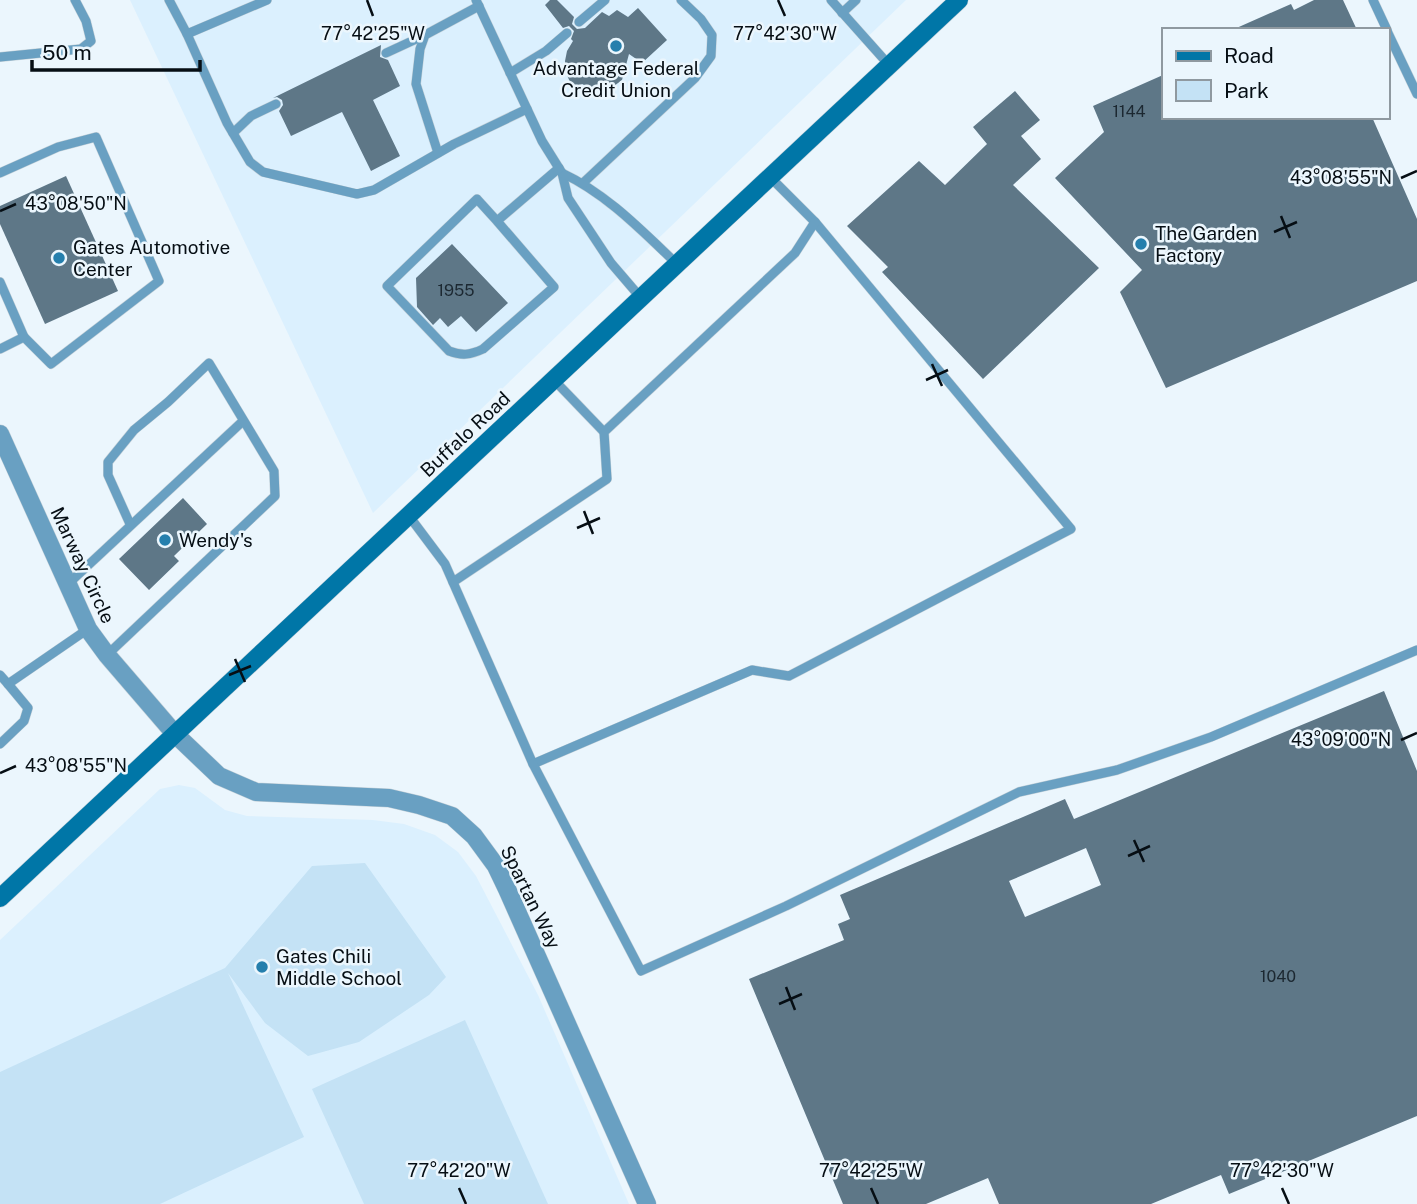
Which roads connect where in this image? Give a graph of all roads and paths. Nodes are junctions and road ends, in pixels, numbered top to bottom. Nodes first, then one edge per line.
1 (75, 0) edge
2 (169, 0) edge
3 (267, 0) edge
4 (605, 0) edge
5 (681, 0) edge
6 (831, 0) edge
7 (856, 0) edge
8 (959, 0) edge
9 (1373, 0) edge
10 (478, 3) edge
11 (842, 13) junction
12 (579, 22) dead end
13 (1386, 28) edge
14 (567, 33) dead end
15 (187, 34) junction
16 (1389, 34) edge
17 (425, 35) junction
18 (386, 53) dead end
19 (0, 57) edge
20 (889, 65) junction
21 (510, 73) junction
22 (1417, 94) edge
23 (276, 104) dead end
24 (527, 109) junction
25 (233, 133) junction
26 (438, 153) junction
27 (561, 171) junction
28 (0, 173) edge
29 (771, 177) junction
30 (583, 183) junction
31 (497, 221) junction
32 (816, 222) junction
33 (677, 264) junction
34 (0, 282) edge
35 (641, 298) junction
36 (24, 337) junction
37 (0, 349) edge
38 (554, 380) junction
39 (243, 421) junction
40 (604, 432) junction
41 (0, 433) edge
42 (409, 516) junction
43 (130, 524) junction
44 (453, 582) junction
45 (68, 584) junction
46 (88, 629) junction
47 (1417, 650) edge
48 (107, 655) junction
49 (0, 675) edge
50 (8, 684) junction
51 (175, 734) junction
52 (0, 744) edge
53 (533, 764) junction
54 (0, 898) edge
55 (646, 1204) edge

1 - 19 lane
2 - 15 lane
3 - 15 lane
4 - 12 lane
5 - 30 lane
6 - 11 lane
7 - 11 lane
8 - 20 main road, Buffalo Road
9 - 13 lane
10 - 17 lane
10 - 21 lane
11 - 20 lane
14 - 21 lane
15 - 25 lane
16 - 22 lane
17 - 18 lane
17 - 26 lane
20 - 29 main road, Buffalo Road
21 - 24 lane
23 - 25 lane
24 - 26 lane
24 - 27 lane
25 - 26 lane
27 - 30 lane
27 - 31 lane
27 - 35 lane
28 - 36 lane
29 - 32 lane
29 - 33 main road, Buffalo Road
30 - 33 lane
31 - 31 lane
32 - 40 lane
32 - 53 lane
33 - 35 main road, Buffalo Road
34 - 36 lane
35 - 38 main road, Buffalo Road
36 - 37 lane
38 - 40 lane
38 - 42 main road, Buffalo Road
39 - 43 lane
39 - 43 lane
39 - 48 lane
40 - 44 lane
41 - 45 street, Marway Circle
42 - 44 lane
42 - 51 main road, Buffalo Road
43 - 45 lane
44 - 53 lane
45 - 46 street, Marway Circle
46 - 48 street, Marway Circle
46 - 50 lane
47 - 53 lane
48 - 51 street, Marway Circle
49 - 50 lane
50 - 52 lane
51 - 54 main road, Buffalo Road
51 - 55 street, Spartan Way

